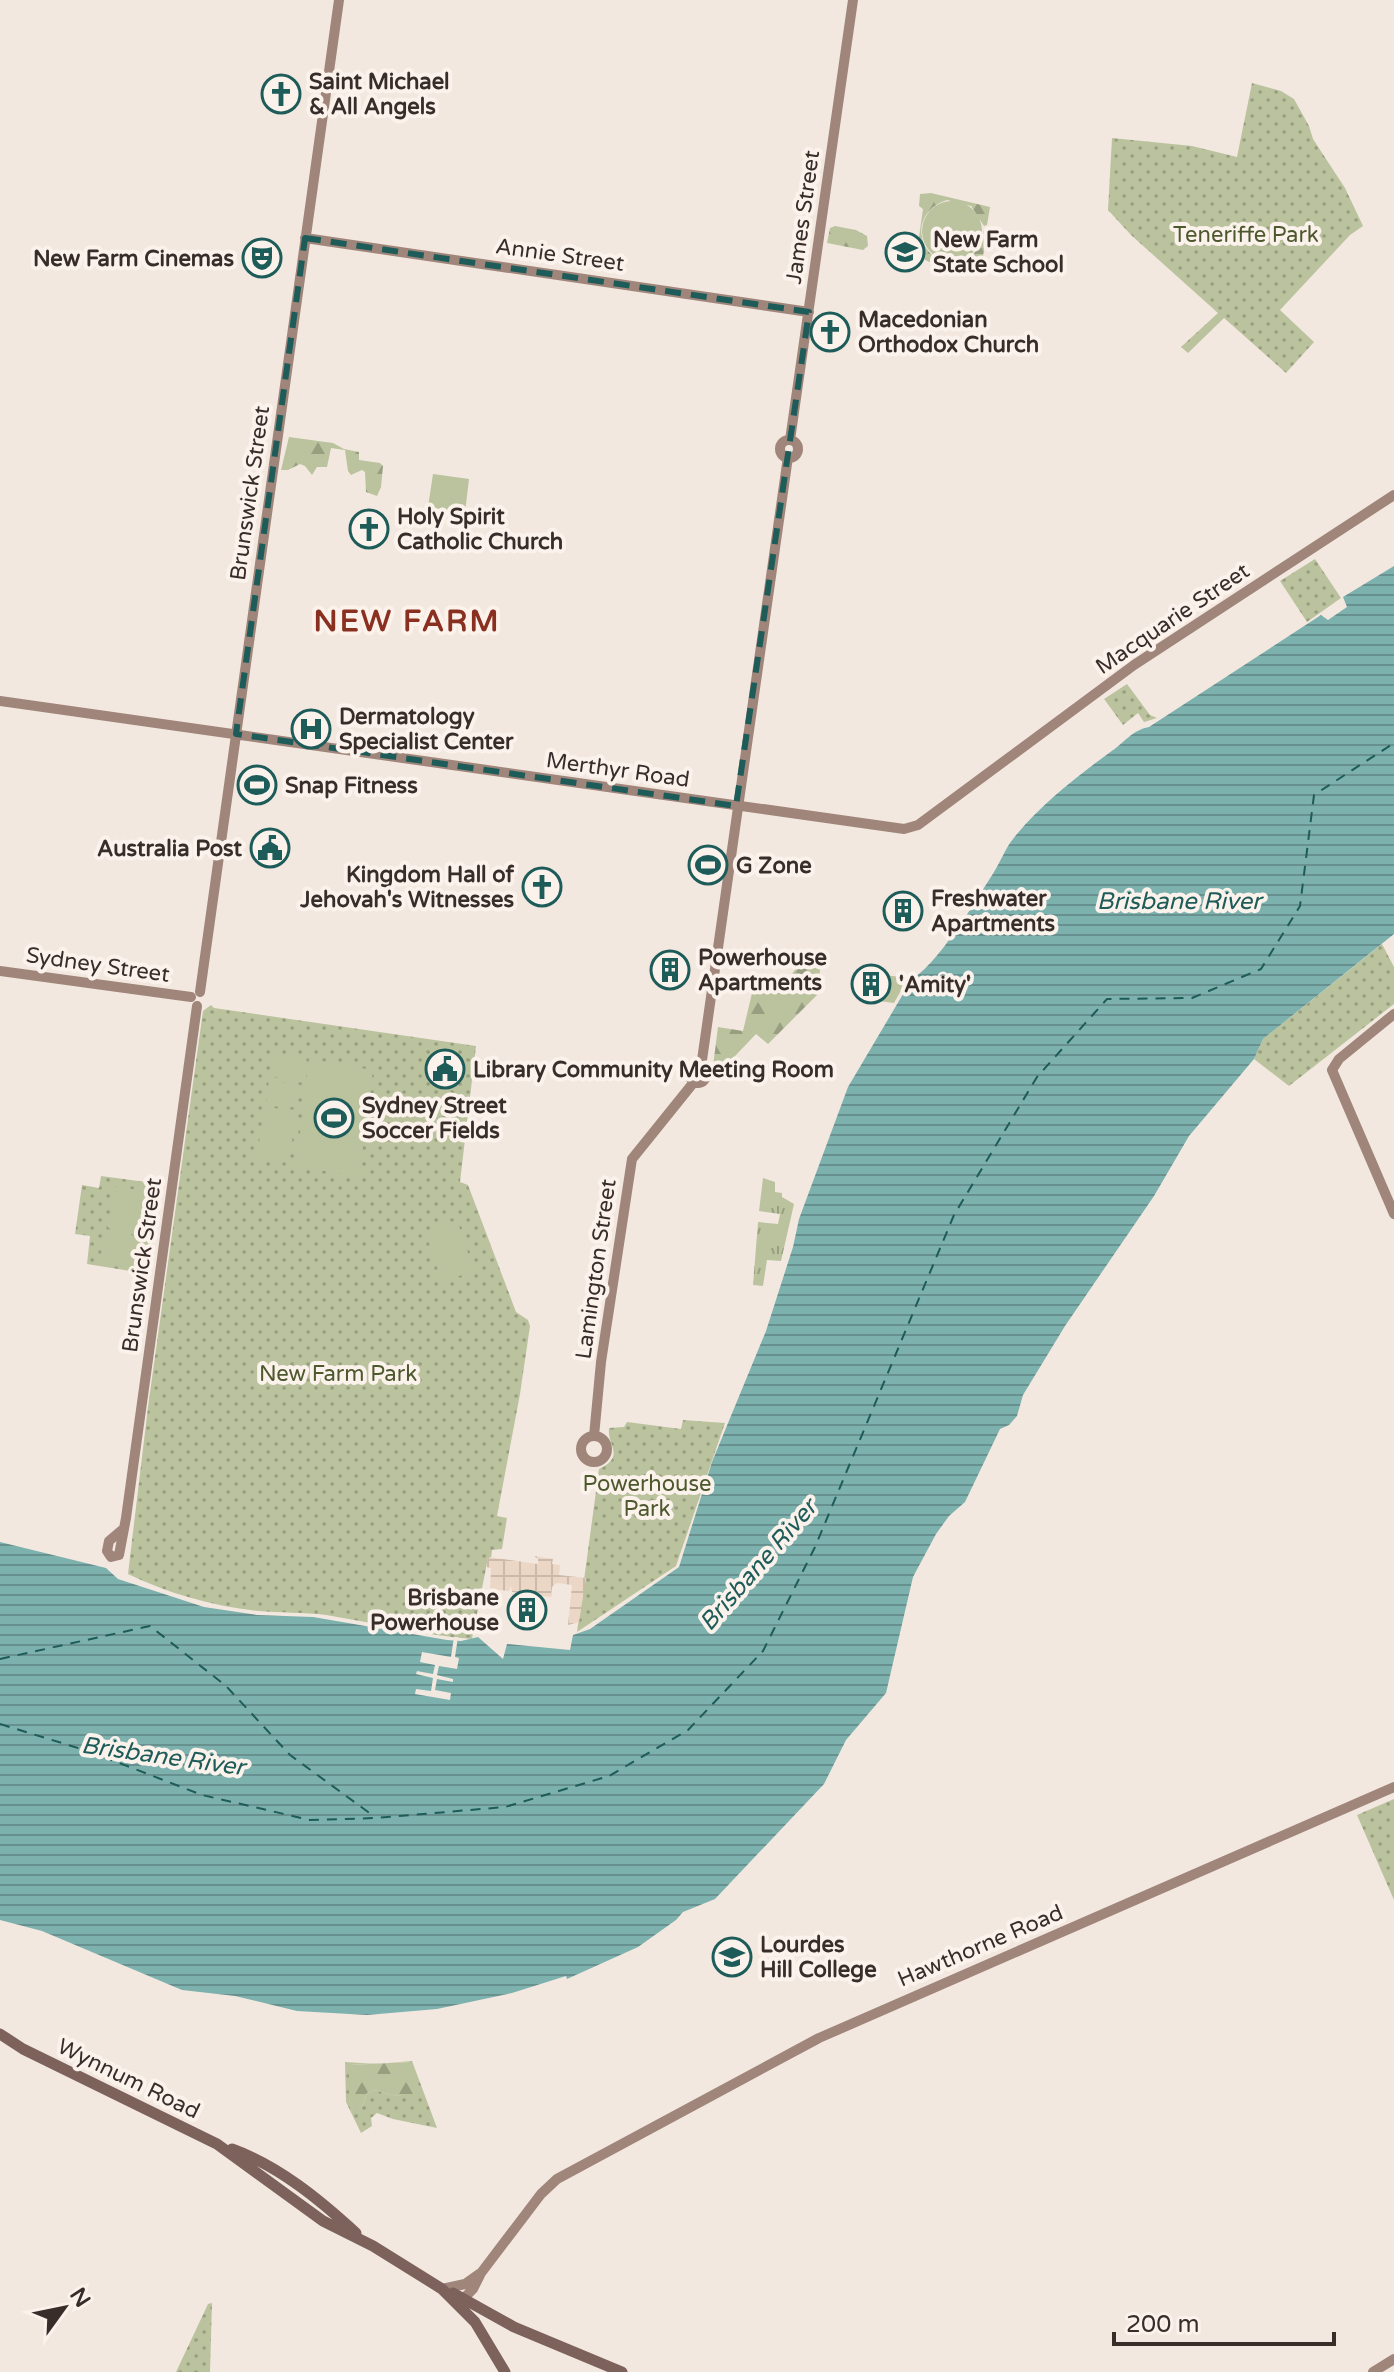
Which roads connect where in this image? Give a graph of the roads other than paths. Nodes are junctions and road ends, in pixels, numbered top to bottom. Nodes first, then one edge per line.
1 (339, 0) edge
2 (853, 0) edge
3 (305, 238) junction
4 (809, 312) junction
5 (1394, 495) edge
6 (0, 701) edge
7 (236, 734) junction
8 (978, 781) joint
9 (736, 806) junction
10 (0, 971) edge
11 (196, 998) junction
12 (1394, 1014) edge
13 (1394, 1214) edge
14 (594, 1436) dead end
15 (122, 1530) dead end
16 (1394, 1787) edge
17 (0, 2034) edge
18 (0, 2043) edge
19 (23, 2049) junction
20 (217, 2144) junction
21 (266, 2163) junction
22 (274, 2183) junction
23 (317, 2201) junction
24 (323, 2221) junction
25 (365, 2242) junction
26 (481, 2273) junction
27 (443, 2289) junction
28 (460, 2300) junction
29 (503, 2321) junction
30 (487, 2341) junction
31 (1394, 2359) edge
32 (505, 2372) edge
33 (622, 2372) edge
34 (1373, 2372) edge

1 - 3 street, Brunswick Street
2 - 4 street, James Street
3 - 4 street, Annie Street
3 - 7 street, Brunswick Street
4 - 9 street, James Street
5 - 8 street, Macquarie Street
6 - 7 street, Merthyr Road
7 - 9 street, Merthyr Road
7 - 11 street, Brunswick Street
8 - 9 street, Merthyr Road
9 - 14 street, Lamington Street
10 - 11 street, Sydney Street
11 - 15 street, Brunswick Street
12 - 13 street
16 - 26 street, Hawthorne Road
17 - 19 main road, Wynnum Road
18 - 19 main road, Wynnum Road
19 - 20 main road, Wynnum Road
20 - 21 main road, Wynnum Road
20 - 22 main road, Wynnum Road
21 - 22 main road
21 - 23 main road, Wynnum Road
22 - 24 main road, Wynnum Road
23 - 24 main road
23 - 25 main road, Wynnum Road
24 - 25 main road, Wynnum Road
25 - 27 main road, Wynnum Road
26 - 27 street
26 - 28 street, Hawthorne Road
27 - 28 main road, Wynnum Road
28 - 29 main road, Wynnum Road
28 - 30 main road
29 - 30 main road
29 - 33 main road, Wynnum Road
30 - 32 main road
31 - 34 street

